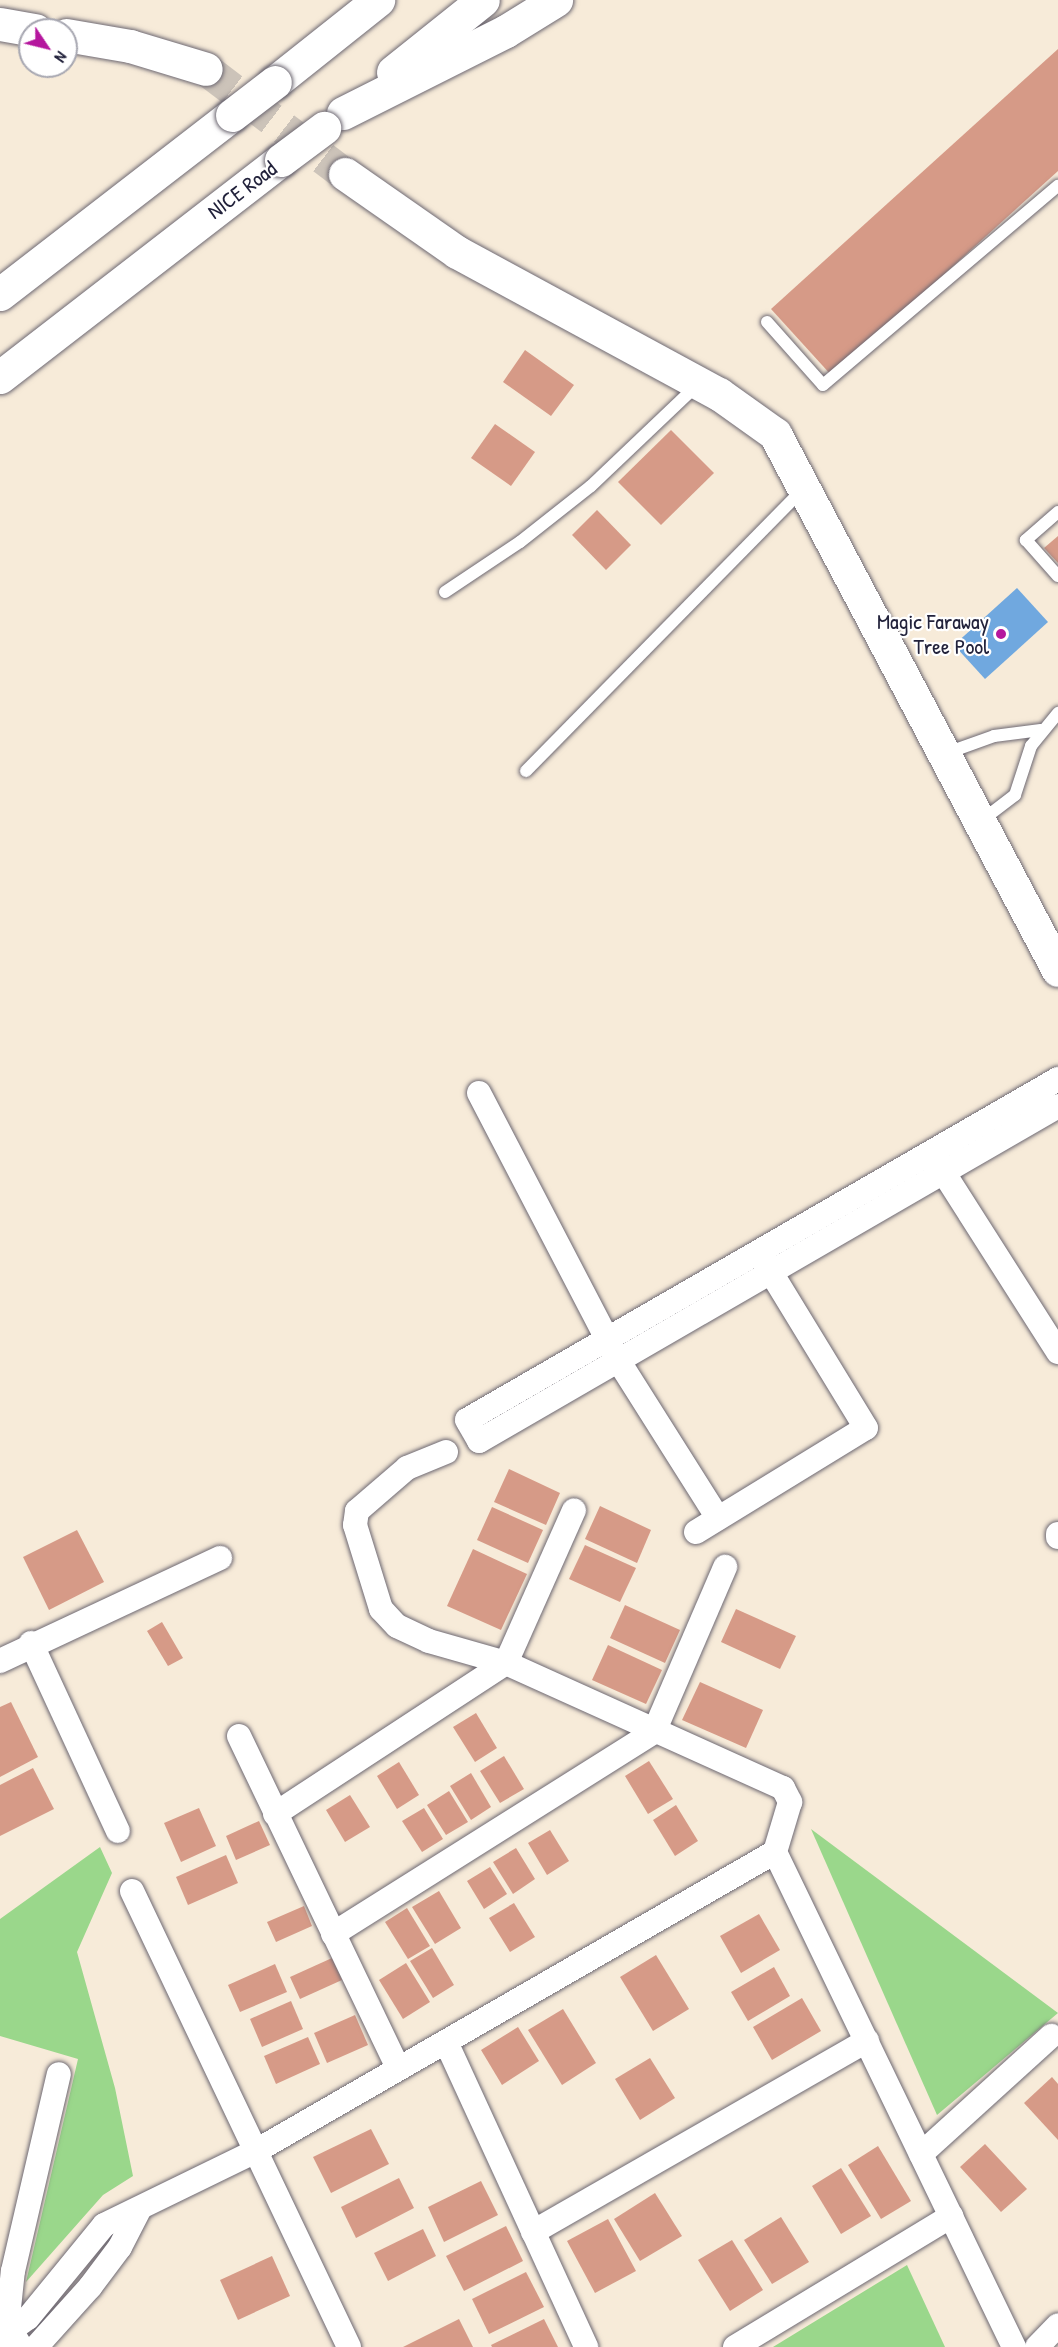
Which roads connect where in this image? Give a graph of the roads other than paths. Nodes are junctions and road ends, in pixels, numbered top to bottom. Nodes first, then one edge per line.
1 (358, 0) edge
2 (378, 0) edge
3 (483, 0) edge
4 (555, 0) edge
5 (0, 24) edge
6 (18, 27) edge
7 (78, 37) edge
8 (206, 69) tunnel mouth
9 (286, 74) junction
10 (333, 120) junction
11 (345, 174) tunnel mouth
12 (1058, 186) edge
13 (0, 294) edge
14 (767, 321) dead end
15 (0, 377) edge
16 (699, 383) junction
17 (804, 488) junction
18 (1058, 512) edge
19 (1058, 576) edge
20 (445, 592) dead end
21 (1058, 713) edge
22 (1041, 730) junction
23 (944, 754) junction
24 (526, 771) dead end
25 (980, 822) junction
26 (1058, 970) edge
27 (1058, 1079) edge
28 (479, 1093) dead end
29 (1058, 1106) edge
30 (937, 1162) junction
31 (765, 1262) junction
32 (613, 1350) junction
33 (1058, 1352) edge
34 (446, 1452) dead end
35 (574, 1510) dead end
36 (718, 1518) junction
37 (696, 1532) dead end
38 (220, 1558) dead end
39 (724, 1567) dead end
40 (31, 1643) junction
41 (0, 1661) edge
42 (506, 1664) junction
43 (654, 1731) junction
44 (239, 1736) dead end
45 (275, 1814) junction
46 (118, 1831) dead end
47 (775, 1852) junction
48 (132, 1891) dead end
49 (333, 1934) junction
50 (1051, 2036) dead end
51 (867, 2041) junction
52 (446, 2042) junction
53 (398, 2068) junction
54 (59, 2074) dead end
55 (256, 2151) junction
56 (921, 2154) junction
57 (140, 2210) junction
58 (951, 2216) junction
59 (533, 2232) junction
60 (1058, 2325) edge
61 (11, 2339) edge
62 (36, 2347) edge
63 (349, 2347) edge
64 (586, 2347) edge
65 (735, 2347) edge
66 (1014, 2347) edge
67 (1037, 2347) edge

1 - 9 main road
2 - 9 main road
3 - 10 main road, NICE Road
4 - 10 main road
5 - 6 main road
7 - 8 main road
9 - 13 main road, bridge
10 - 15 main road, NICE Road, bridge
11 - 16 main road
12 - 14 lane
16 - 17 main road
16 - 20 lane
17 - 23 main road
17 - 24 lane
18 - 19 lane
21 - 22 lane
22 - 23 lane
22 - 25 lane
23 - 25 main road
25 - 26 main road
27 - 30 street
28 - 32 street
29 - 30 street
30 - 31 street
30 - 33 street
31 - 32 street
31 - 36 street
32 - 32 street
32 - 36 street
34 - 42 street
35 - 42 street
36 - 37 street
38 - 40 street
39 - 43 street
40 - 41 street
40 - 46 street
42 - 43 street
42 - 45 street
43 - 47 street
43 - 49 street
44 - 45 street
45 - 49 street
47 - 51 street
47 - 52 street
48 - 55 street
49 - 53 street
50 - 56 street
51 - 56 street
51 - 59 street
52 - 53 street
52 - 59 street
53 - 55 street
54 - 61 street
55 - 57 street
55 - 63 street
56 - 58 street
57 - 61 street
57 - 62 street
58 - 65 street
58 - 66 street
59 - 64 street
60 - 67 street

